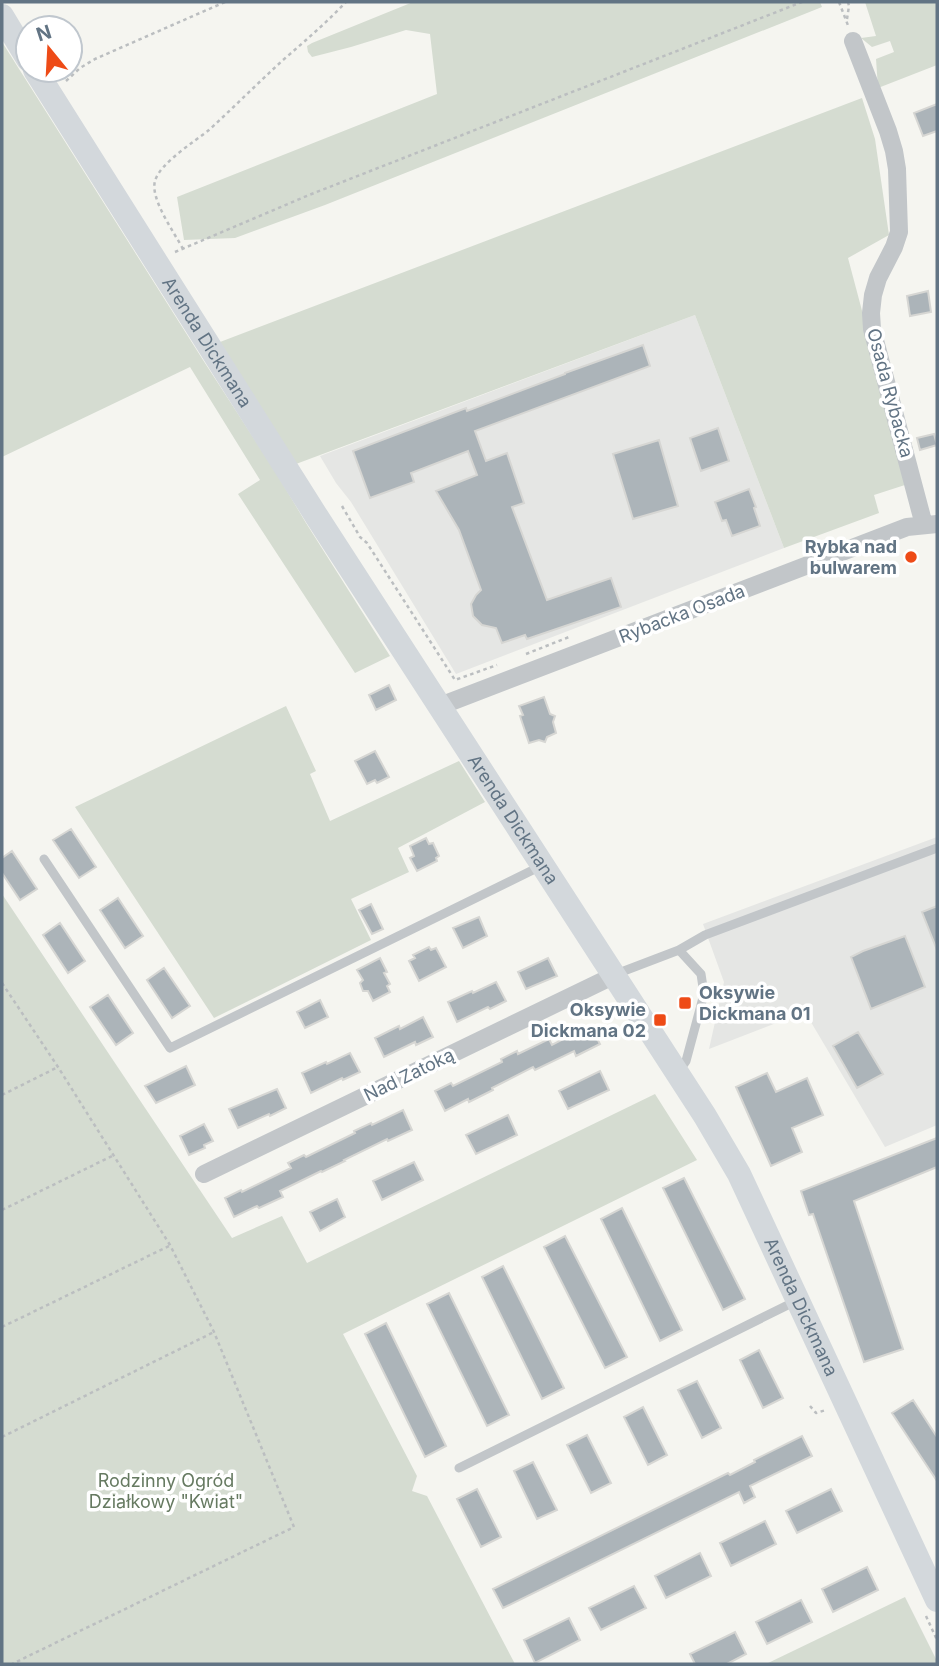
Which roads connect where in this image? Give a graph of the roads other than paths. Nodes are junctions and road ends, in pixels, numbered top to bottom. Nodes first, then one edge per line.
1 (2, 16) edge
2 (14, 36) edge
3 (853, 41) road end
4 (44, 84) edge
5 (919, 505) joint
6 (931, 525) edge
7 (440, 706) junction
8 (937, 848) edge
9 (44, 859) dead end
10 (542, 865) junction
11 (679, 950) junction
12 (615, 975) junction
13 (676, 1073) junction
14 (204, 1174) dead end
15 (798, 1300) junction
16 (459, 1468) dead end
17 (937, 1600) edge

1 - 2 street
3 - 5 street, Osada Rybacka
4 - 7 street, Arenda Dickmana
5 - 6 street, Rybacka Osada
6 - 7 street, Rybacka Osada
7 - 10 street, Arenda Dickmana
8 - 11 lane
9 - 10 lane
10 - 12 street, Arenda Dickmana
11 - 12 lane
11 - 13 lane
12 - 13 street, Arenda Dickmana
12 - 14 street, Nad Zatoką
13 - 15 street, Arenda Dickmana
15 - 16 lane
15 - 17 street, Arenda Dickmana

